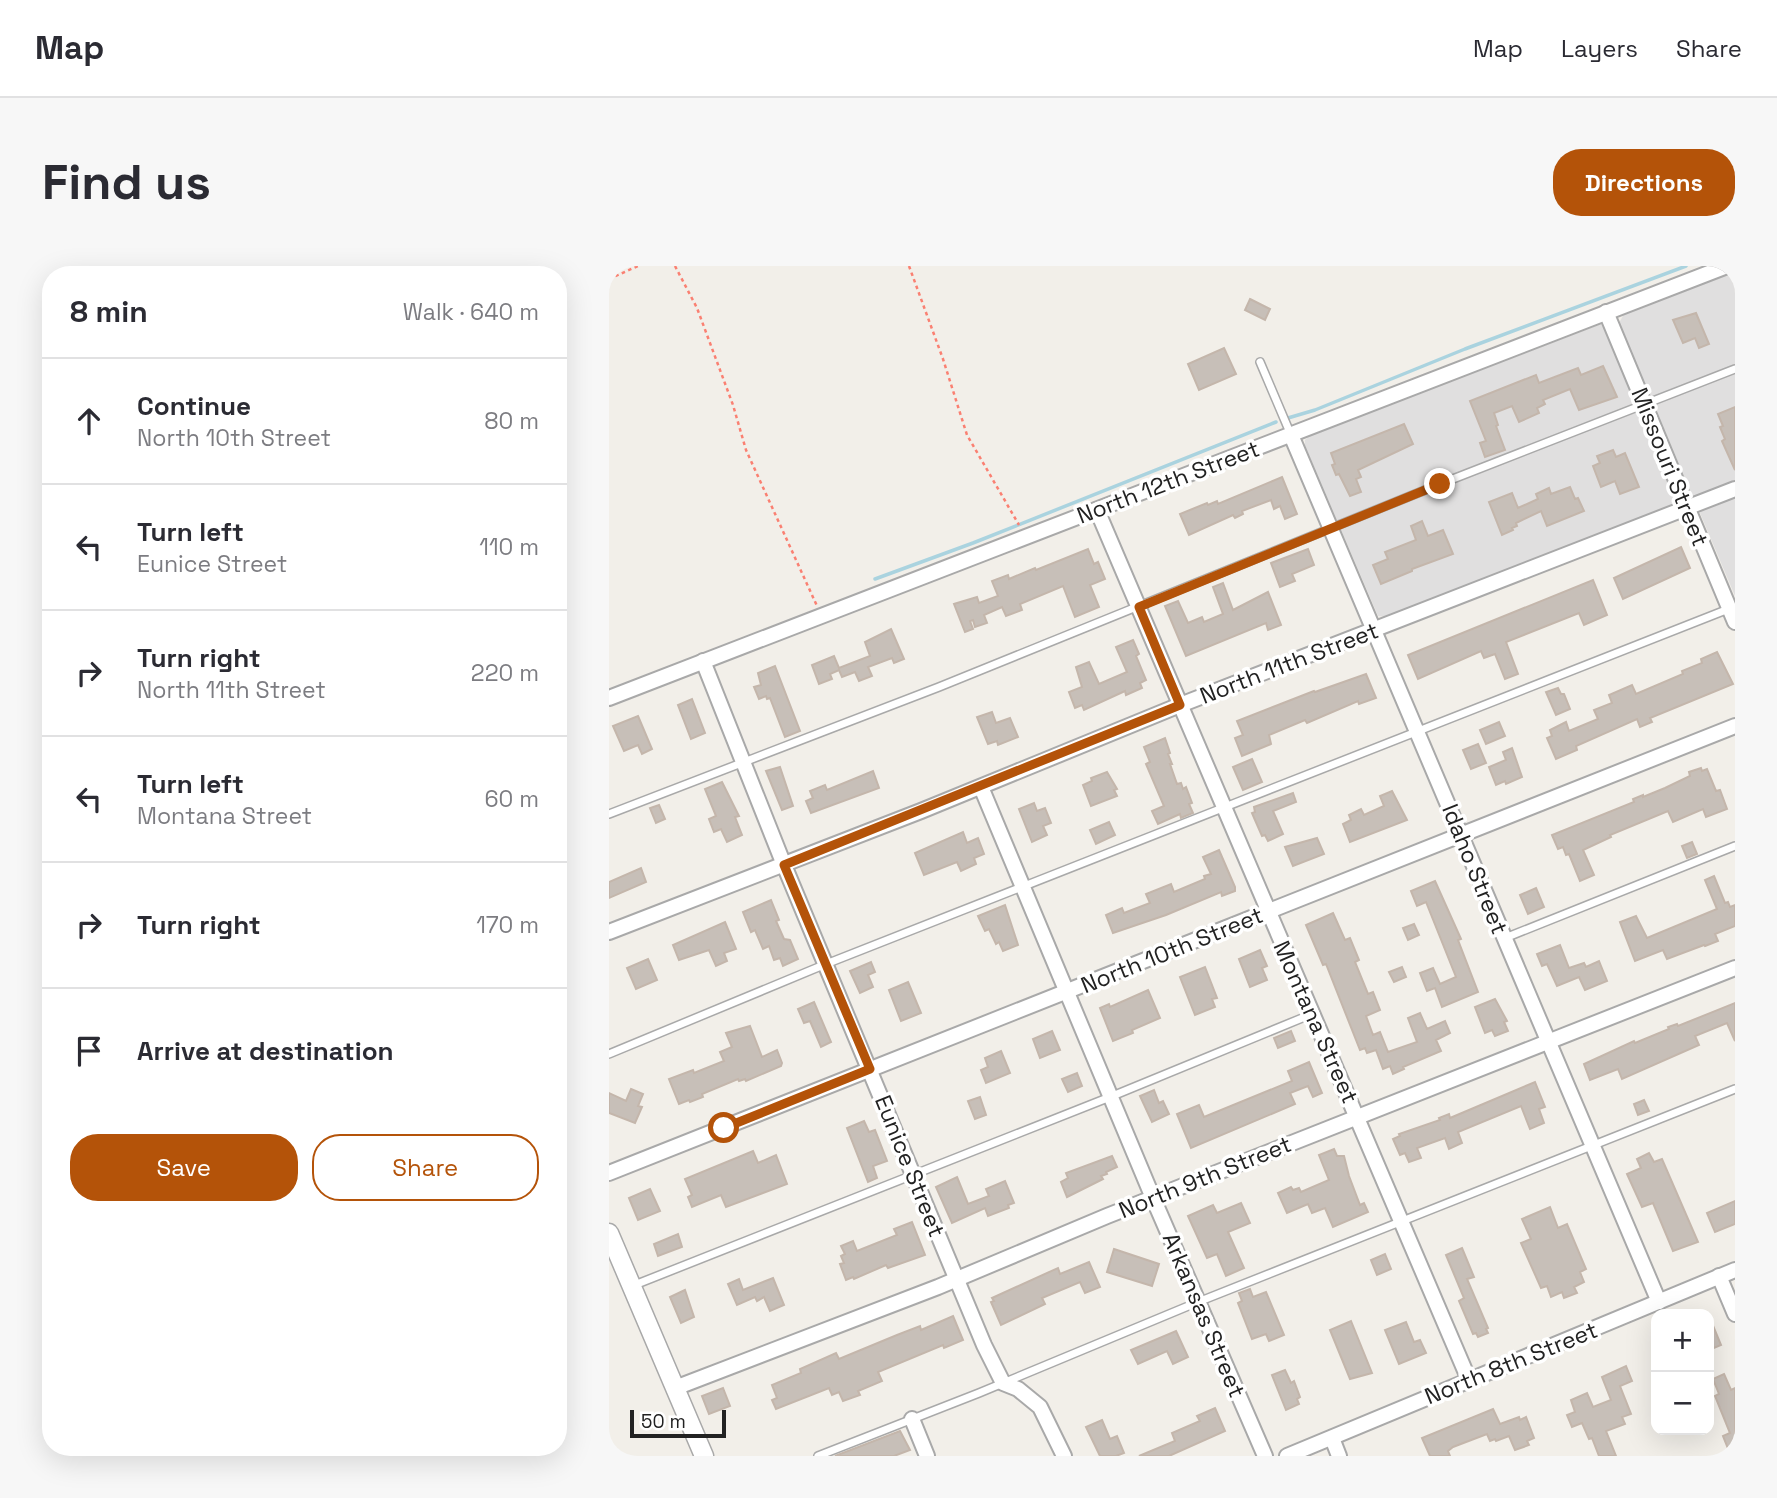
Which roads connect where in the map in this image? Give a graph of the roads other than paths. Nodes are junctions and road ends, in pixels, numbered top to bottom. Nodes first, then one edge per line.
1 (1727, 266) edge
2 (1606, 312) junction
3 (1259, 362) dead end
4 (1735, 369) edge
5 (1644, 405) junction
6 (1291, 435) junction
7 (1735, 489) edge
8 (1686, 509) junction
9 (1097, 510) junction
10 (1332, 530) junction
11 (1139, 607) junction
12 (1733, 612) edge
13 (1374, 630) junction
14 (703, 661) junction
15 (609, 698) edge
16 (1180, 705) junction
17 (1735, 726) edge
18 (1417, 732) junction
19 (743, 762) junction
20 (981, 787) junction
21 (1224, 808) junction
22 (609, 814) edge
23 (1461, 835) junction
24 (1735, 846) edge
25 (784, 865) junction
26 (1023, 888) junction
27 (1268, 912) junction
28 (609, 932) edge
29 (1503, 938) junction
30 (826, 964) junction
31 (1735, 968) edge
32 (1067, 993) junction
33 (1312, 1014) junction
34 (1548, 1041) junction
35 (609, 1054) edge
36 (870, 1069) junction
37 (1735, 1089) edge
38 (1110, 1097) junction
39 (1357, 1117) junction
40 (1592, 1146) junction
41 (609, 1173) edge
42 (913, 1175) junction
43 (1153, 1198) junction
44 (1402, 1220) junction
45 (609, 1233) edge
46 (1735, 1270) edge
47 (1719, 1276) junction
48 (956, 1279) junction
49 (631, 1286) junction
50 (1198, 1302) junction
51 (1659, 1302) junction
52 (1735, 1314) edge
53 (1469, 1380) junction
54 (1003, 1383) junction
55 (675, 1388) junction
56 (912, 1419) junction
57 (1332, 1438) junction
58 (704, 1456) edge
59 (818, 1456) edge
60 (927, 1456) edge
61 (1064, 1456) edge
62 (1265, 1456) edge
63 (1287, 1456) edge
64 (1339, 1456) edge

1 - 2 street, North 12th Street
2 - 5 street, Missouri Street
2 - 6 street, North 12th Street
3 - 6 lane
4 - 5 lane
5 - 8 street, Missouri Street
5 - 10 lane
6 - 9 street, North 12th Street
6 - 10 street, Idaho Street
7 - 8 street, North 11th Street
8 - 12 street, Missouri Street
8 - 13 street, North 11th Street
9 - 11 street, Montana Street
9 - 14 street, North 12th Street
10 - 11 lane
10 - 13 street, Idaho Street
11 - 16 street, Montana Street
11 - 19 lane
12 - 18 lane
13 - 16 street, North 11th Street
13 - 18 street, Idaho Street
14 - 15 street, North 12th Street
14 - 19 street, Eunice Street
16 - 20 street, North 11th Street
16 - 21 street, Montana Street
17 - 23 street, North 10th Street
18 - 21 lane
18 - 23 street, Idaho Street
19 - 22 lane
19 - 25 street, Eunice Street
20 - 25 street, North 11th Street
20 - 26 street, Arkansas Street
21 - 26 lane
21 - 27 street, Montana Street
23 - 27 street, North 10th Street
23 - 29 street, Idaho Street
24 - 29 lane
25 - 28 street, North 11th Street
25 - 30 street, Eunice Street
26 - 30 lane
26 - 32 street, Arkansas Street
27 - 32 street, North 10th Street
27 - 33 street, Montana Street
29 - 34 street, Idaho Street
30 - 35 lane
30 - 36 street, Eunice Street
31 - 34 street, North 9th Street
32 - 36 street, North 10th Street
32 - 38 street, Arkansas Street
33 - 38 lane
33 - 39 street, Montana Street
34 - 39 street, North 9th Street
34 - 40 street, Idaho Street
36 - 41 street, North 10th Street
36 - 42 street, Eunice Street
37 - 40 lane
38 - 42 lane
38 - 43 street, Arkansas Street
39 - 43 street, North 9th Street
39 - 44 street, Montana Street
40 - 44 lane
40 - 51 street, Idaho Street
42 - 48 street, Eunice Street
42 - 49 lane
43 - 48 street, North 9th Street
43 - 50 street, Arkansas Street
44 - 50 lane
44 - 53 street, Montana Street
45 - 49 street
46 - 47 street, North 8th Street
47 - 51 street, North 8th Street
47 - 52 street
48 - 54 street, Eunice Street
48 - 55 street, North 9th Street
49 - 55 street
50 - 54 lane
50 - 62 street, Arkansas Street
51 - 53 street, North 8th Street
53 - 57 street, North 8th Street
54 - 56 lane
54 - 61 street
55 - 58 street
56 - 59 lane
56 - 60 street
57 - 63 street, North 8th Street
57 - 64 street

